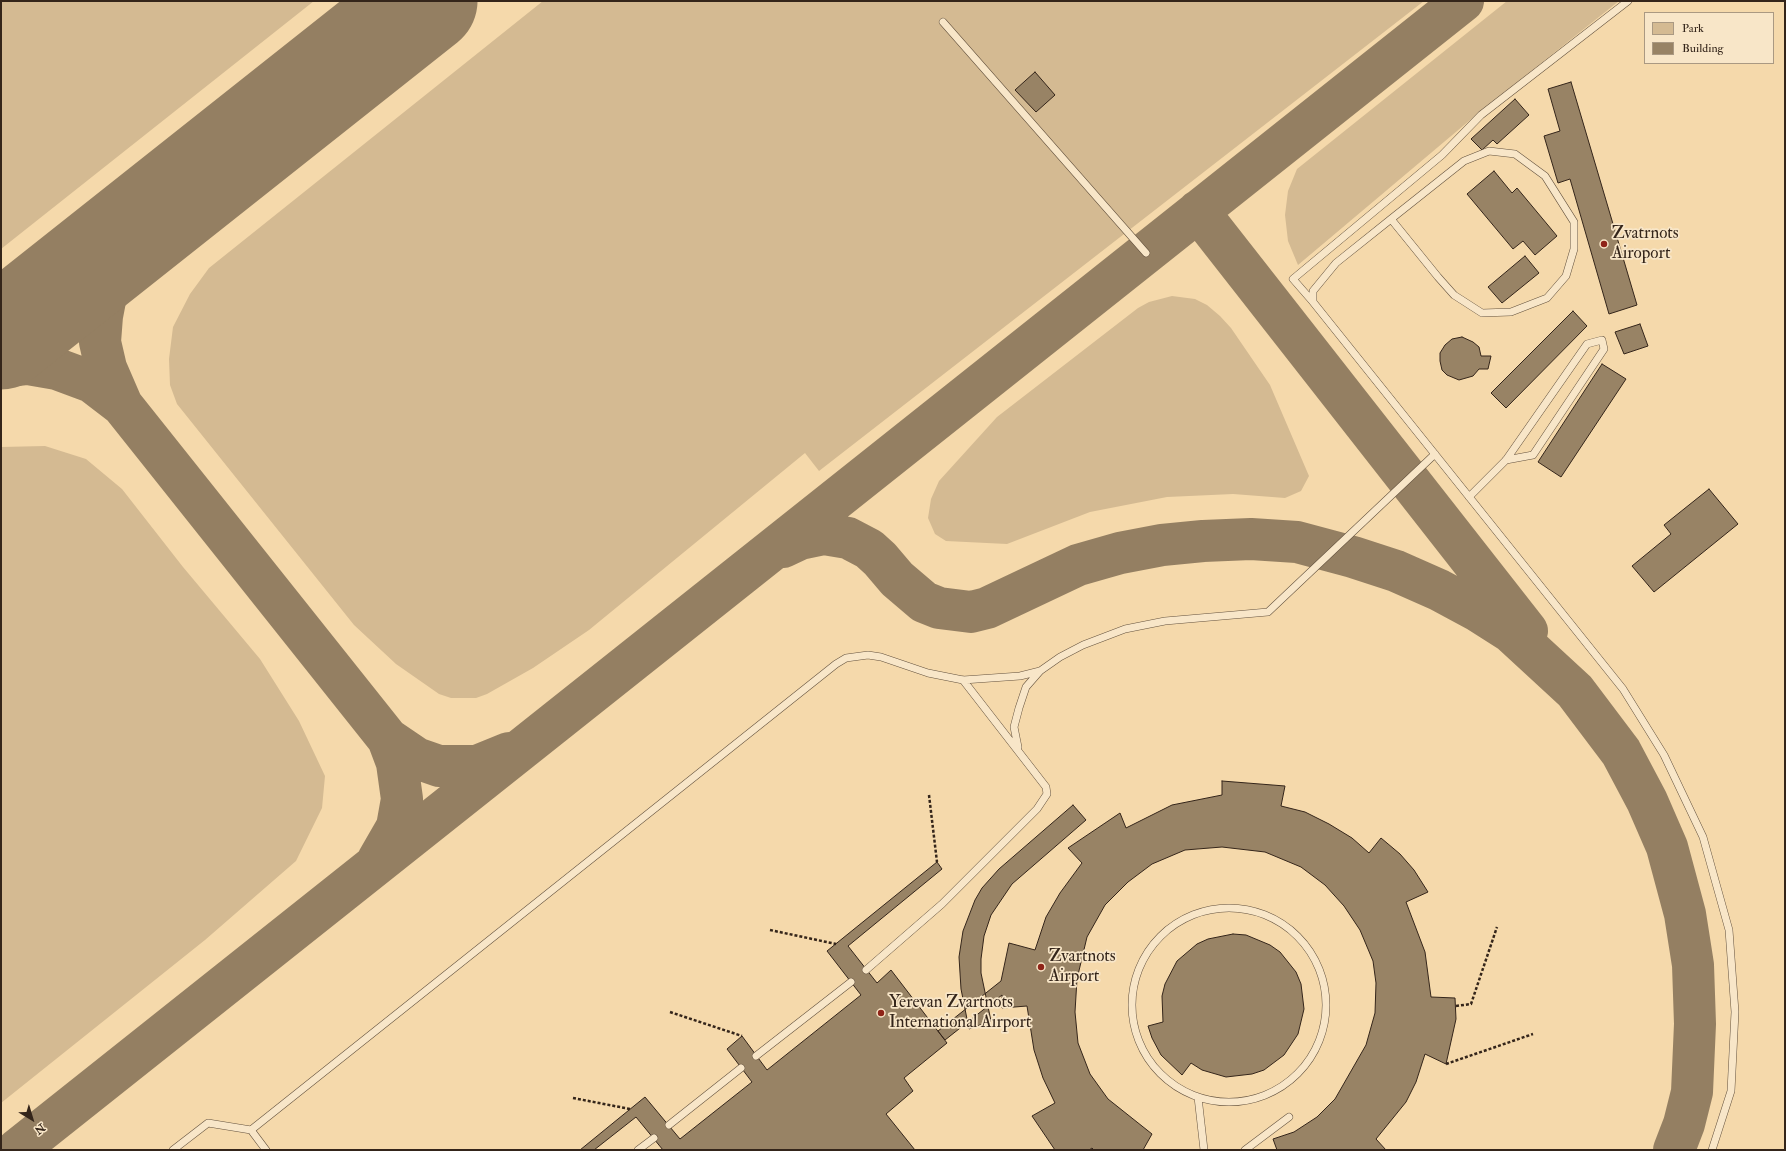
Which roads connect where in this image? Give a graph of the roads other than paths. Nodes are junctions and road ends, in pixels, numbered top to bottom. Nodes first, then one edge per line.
1 (1628, 1) edge
2 (944, 22) dead end
3 (1391, 219) junction
4 (1146, 253) dead end
5 (1313, 302) junction
6 (1435, 454) junction
7 (1506, 460) junction
8 (1469, 497) junction
9 (1040, 671) junction
10 (963, 680) junction
11 (1019, 752) junction
12 (866, 970) dead end
13 (851, 982) dead end
14 (756, 1056) dead end
15 (741, 1068) dead end
16 (1198, 1097) junction
17 (1289, 1117) dead end
18 (669, 1125) dead end
19 (251, 1130) junction
20 (654, 1138) dead end
21 (174, 1150) edge
22 (266, 1150) edge
23 (638, 1150) edge
24 (1204, 1150) edge
25 (1244, 1150) edge
26 (1712, 1150) edge

1 - 5 lane
2 - 4 lane
3 - 3 lane
3 - 5 lane
5 - 6 lane
6 - 8 lane
6 - 9 lane
7 - 7 lane
7 - 8 lane
8 - 26 lane
9 - 10 lane
9 - 11 lane
10 - 11 lane
10 - 19 lane
11 - 12 lane
13 - 14 lane
15 - 18 lane
16 - 16 lane
16 - 24 lane
17 - 25 lane
19 - 21 lane
19 - 22 lane
20 - 23 lane

